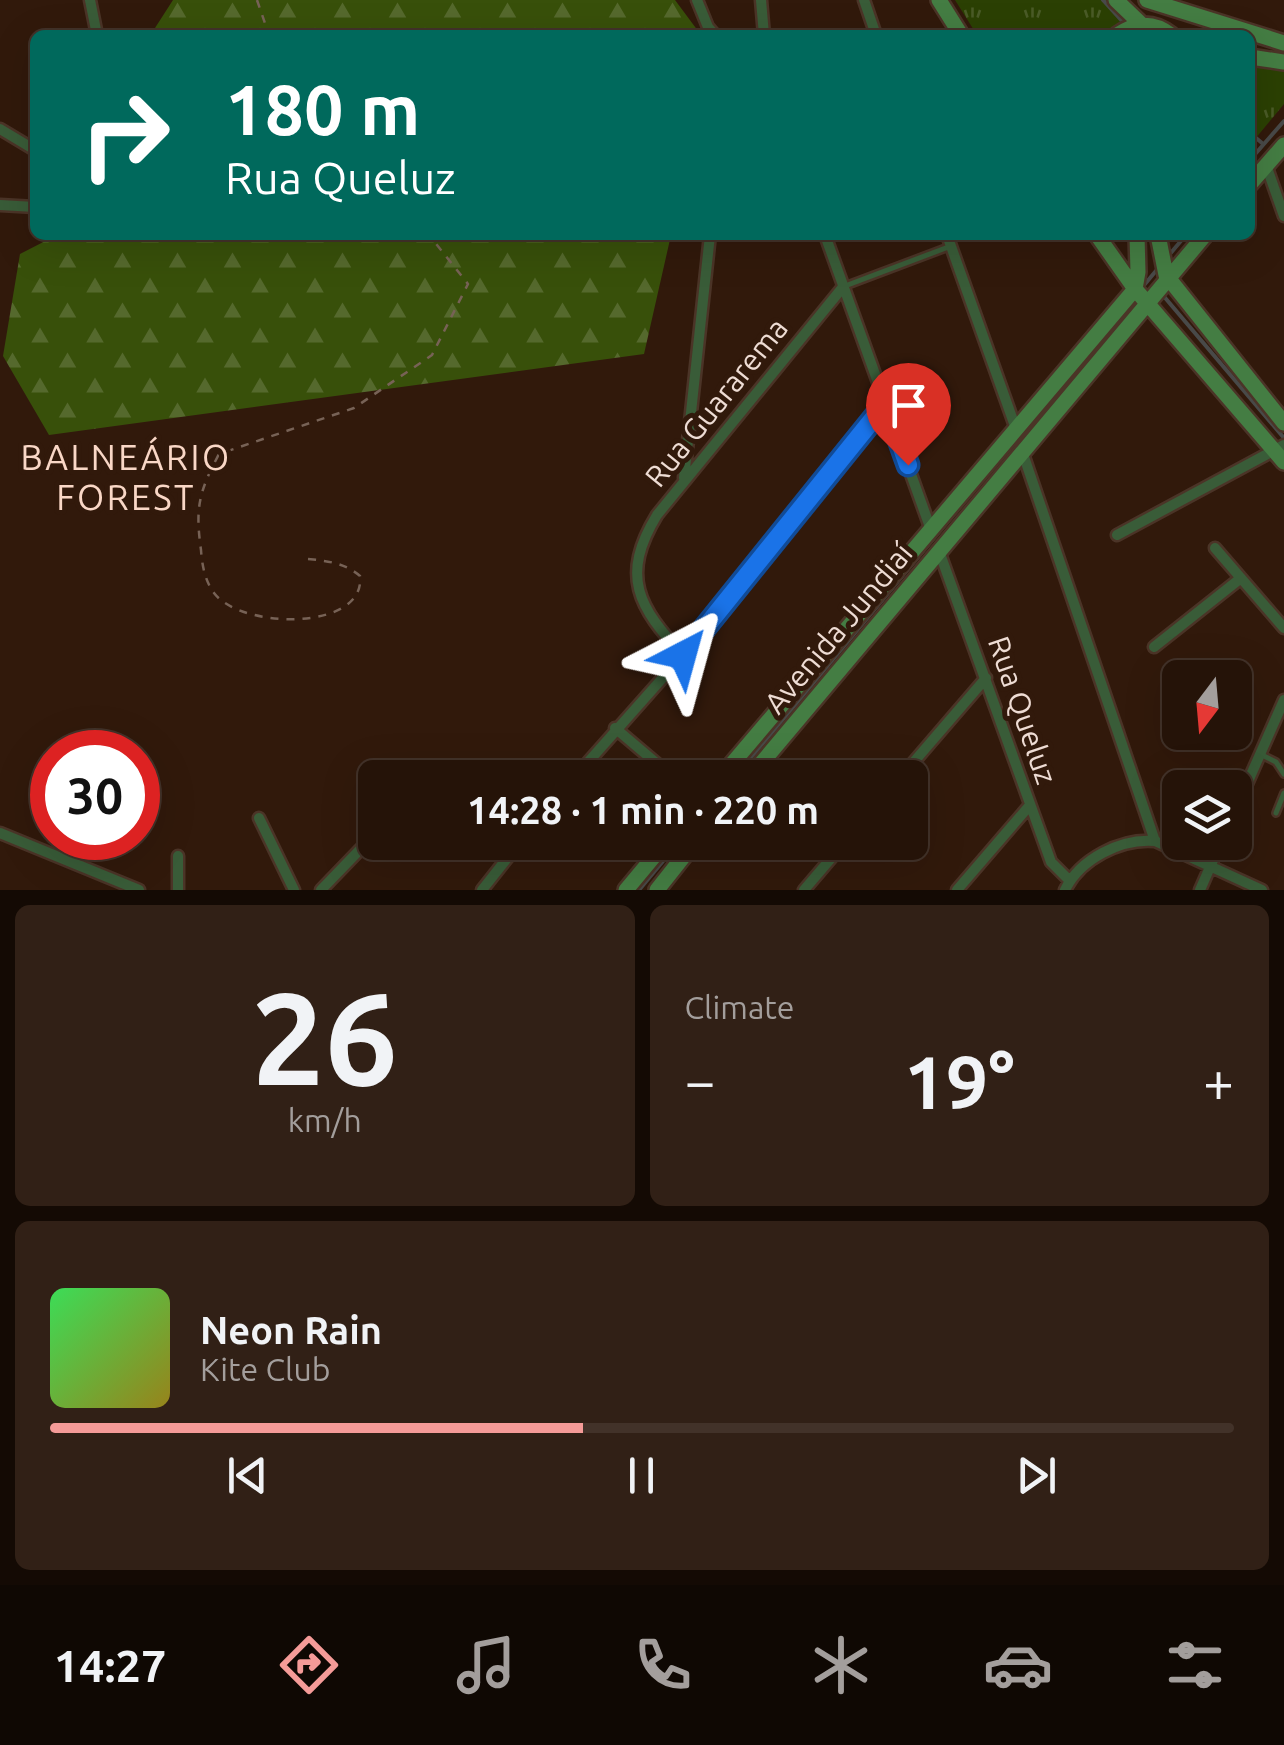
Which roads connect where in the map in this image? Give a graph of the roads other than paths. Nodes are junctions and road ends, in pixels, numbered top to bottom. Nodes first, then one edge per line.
1 (90, 0) edge
2 (697, 0) edge
3 (761, 0) edge
4 (864, 0) edge
5 (939, 0) edge
6 (1116, 0) edge
7 (1147, 0) edge
8 (1175, 11) junction
9 (1144, 24) junction
10 (96, 30) edge
11 (712, 30) edge
12 (764, 30) edge
13 (874, 30) edge
14 (957, 30) edge
15 (1129, 30) edge
16 (1159, 30) edge
17 (1240, 30) edge
18 (1255, 34) edge
19 (1284, 43) edge
20 (1255, 57) edge
21 (1284, 62) edge
22 (0, 129) edge
23 (1284, 145) edge
24 (30, 147) edge
25 (1266, 166) junction
26 (1255, 178) edge
27 (0, 205) edge
28 (30, 208) edge
29 (1284, 216) edge
30 (709, 240) edge
31 (827, 240) edge
32 (1102, 240) edge
33 (1137, 240) edge
34 (1201, 240) edge
35 (949, 241) edge
36 (1158, 242) edge
37 (843, 287) junction
38 (1150, 288) junction
39 (886, 403) junction
40 (1284, 424) edge
41 (1015, 426) junction
42 (1022, 451) junction
43 (1281, 451) edge
44 (684, 481) junction
45 (930, 527) junction
46 (1116, 535) dead end
47 (1215, 548) dead end
48 (939, 550) junction
49 (1241, 578) junction
50 (1284, 628) edge
51 (1154, 647) dead end
52 (683, 655) junction
53 (986, 678) junction
54 (1284, 700) edge
55 (615, 728) junction
56 (1260, 754) junction
57 (589, 760) edge
58 (653, 760) edge
59 (735, 760) edge
60 (764, 760) edge
61 (915, 760) edge
62 (1252, 772) edge
63 (1284, 774) edge
64 (1284, 793) edge
65 (1030, 806) junction
66 (1276, 814) dead end
67 (259, 818) dead end
68 (0, 833) edge
69 (1155, 841) junction
70 (358, 852) edge
71 (178, 856) dead end
72 (506, 860) edge
73 (651, 860) edge
74 (681, 860) edge
75 (829, 860) edge
76 (1213, 860) edge
77 (1211, 865) junction
78 (1068, 885) edge
79 (138, 890) edge
80 (178, 890) edge
81 (294, 890) edge
82 (321, 890) edge
83 (482, 890) edge
84 (626, 890) edge
85 (657, 890) edge
86 (804, 890) edge
87 (957, 890) edge
88 (1200, 890) edge
89 (1262, 890) edge

1 - 10 street
2 - 11 street
3 - 12 street
4 - 13 street
5 - 14 main road
6 - 9 main road
7 - 8 main road
8 - 9 main road
8 - 17 main road
9 - 15 main road
9 - 16 main road
18 - 19 main road
20 - 21 main road
22 - 24 street
23 - 25 main road
25 - 26 main road
25 - 29 street
27 - 28 street
30 - 44 street
31 - 37 street
32 - 38 main road
33 - 38 main road
34 - 38 main road
35 - 37 lane
35 - 41 street
36 - 38 main road
37 - 39 street
37 - 44 street, Rua Guararema
38 - 40 main road
38 - 41 main road, Avenida Jundiaí
38 - 42 main road, Avenida Jundiaí
38 - 43 main road
39 - 45 street
39 - 52 street
41 - 45 main road, Avenida Jundiaí
42 - 48 main road, Avenida Jundiaí
42 - 69 street
43 - 46 street
44 - 52 street, Rua Guararema
45 - 59 main road, Avenida Jundiaí
47 - 49 street
48 - 53 street, Rua Queluz
48 - 60 main road, Avenida Jundiaí
49 - 50 street
49 - 51 street
52 - 55 street
53 - 61 street
53 - 65 street, Rua Queluz
54 - 56 street
55 - 57 street
55 - 58 street
56 - 62 street
56 - 63 lane
64 - 66 lane
65 - 78 street, Rua Queluz
65 - 87 street
67 - 81 street
68 - 79 street
69 - 77 street
69 - 78 street
70 - 82 street
71 - 80 street
72 - 83 street
73 - 84 main road
74 - 85 main road
75 - 86 street
76 - 77 street
77 - 88 street
77 - 89 street

